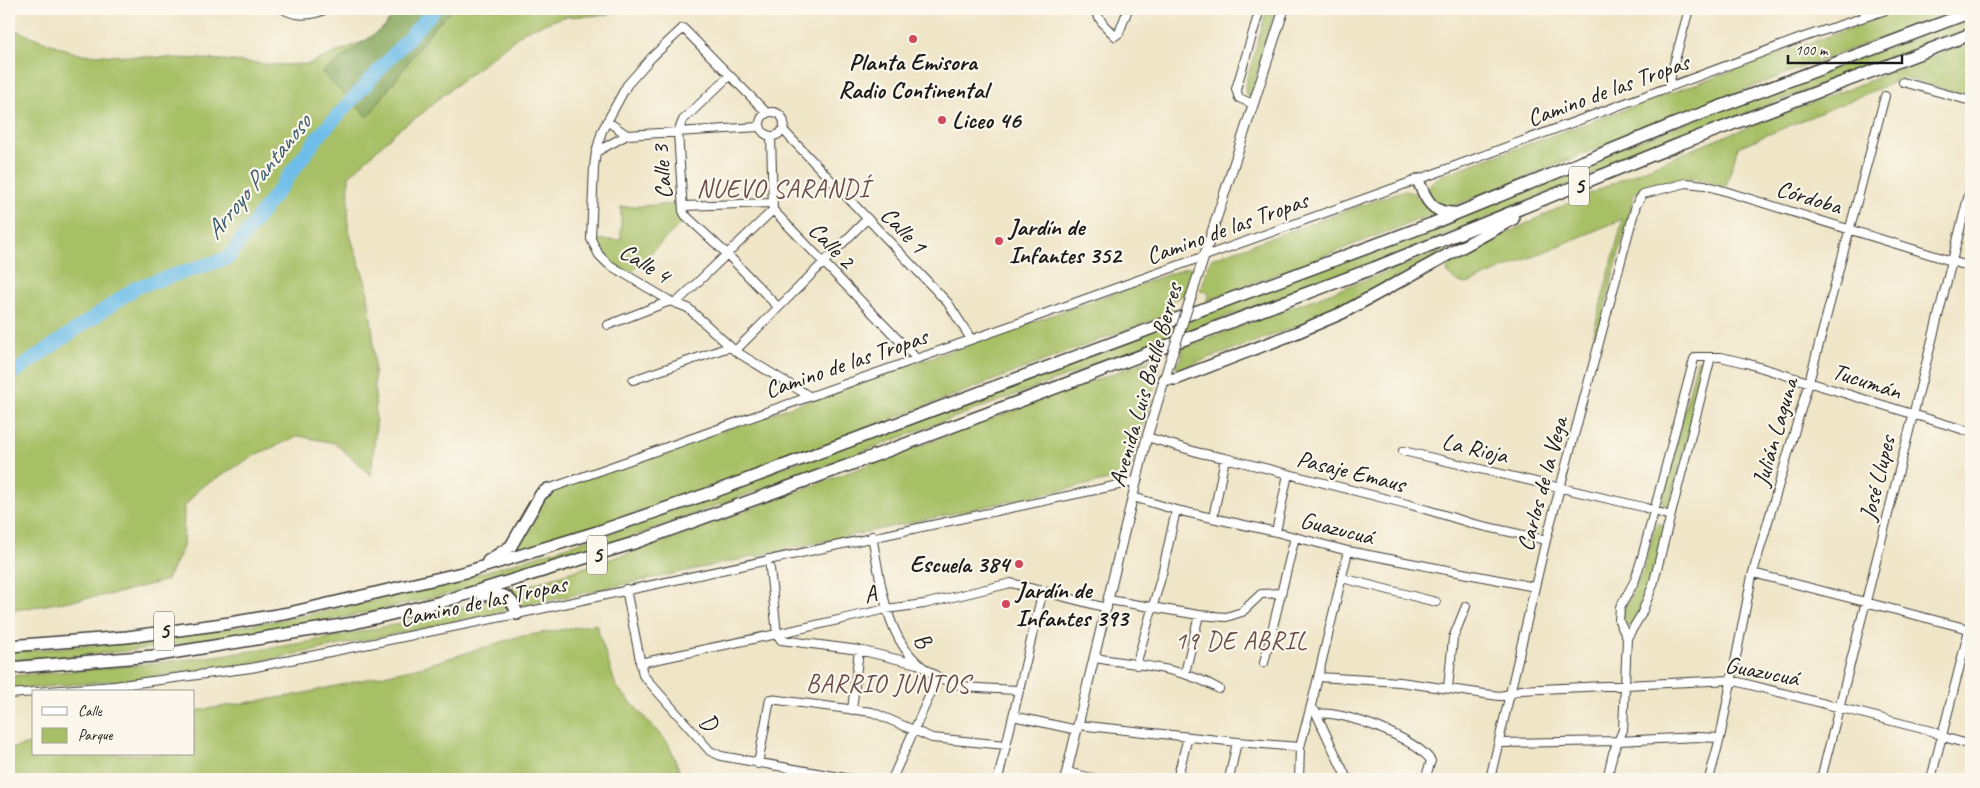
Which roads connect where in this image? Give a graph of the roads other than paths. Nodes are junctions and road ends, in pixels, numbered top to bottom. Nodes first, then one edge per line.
1 (283, 9) edge
2 (326, 9) edge
3 (1094, 9) edge
4 (1128, 9) edge
5 (1260, 9) edge
6 (1284, 9) edge
7 (1689, 9) edge
8 (1861, 9) edge
9 (1889, 9) edge
10 (1971, 12) edge
11 (1870, 15) junction
12 (1971, 34) edge
13 (729, 76) junction
14 (1903, 82) dead end
15 (1669, 87) junction
16 (1884, 96) dead end
17 (1971, 101) edge
18 (1253, 104) junction
19 (767, 113) junction
20 (607, 121) junction
21 (759, 127) junction
22 (783, 130) junction
23 (678, 132) junction
24 (627, 135) junction
25 (771, 136) junction
26 (596, 152) junction
27 (1418, 180) junction
28 (1971, 186) edge
29 (1551, 197) junction
30 (1638, 201) joint
31 (683, 206) junction
32 (773, 206) junction
33 (1458, 213) junction
34 (867, 219) junction
35 (1848, 229) junction
36 (728, 254) junction
37 (1204, 256) junction
38 (1951, 261) junction
39 (823, 262) junction
40 (1971, 267) edge
41 (674, 301) junction
42 (778, 307) junction
43 (608, 325) dead end
44 (971, 339) junction
45 (732, 349) junction
46 (1711, 357) junction
47 (916, 358) junction
48 (1164, 378) junction
49 (634, 380) dead end
50 (1809, 382) junction
51 (809, 396) junction
52 (1912, 415) junction
53 (1971, 432) edge
54 (1147, 438) junction
55 (1403, 451) dead end
56 (1225, 458) junction
57 (1288, 474) junction
58 (1137, 481) junction
59 (1560, 487) junction
60 (548, 489) joint
61 (1133, 497) junction
62 (1176, 510) junction
63 (1655, 512) junction
64 (1670, 516) junction
65 (1213, 518) junction
66 (1276, 532) junction
67 (872, 536) junction
68 (1295, 537) junction
69 (1546, 540) junction
70 (1348, 551) junction
71 (769, 559) junction
72 (466, 572) junction
73 (1754, 573) junction
74 (1342, 578) junction
75 (1535, 587) junction
76 (626, 589) junction
77 (1043, 590) junction
78 (1281, 593) junction
79 (458, 597) junction
80 (1436, 602) dead end
81 (1864, 603) junction
82 (1108, 604) junction
83 (1466, 606) dead end
84 (1153, 607) junction
85 (886, 609) junction
86 (517, 614) junction
87 (1199, 615) junction
88 (1970, 625) edge
89 (777, 634) junction
90 (1627, 638) junction
91 (9, 646) edge
92 (859, 650) junction
93 (1095, 658) junction
94 (640, 662) junction
95 (1264, 663) dead end
96 (916, 664) junction
97 (1136, 665) junction
98 (9, 668) edge
99 (1185, 673) junction
100 (938, 677) junction
101 (1318, 677) junction
102 (1731, 680) junction
103 (1625, 684) junction
104 (1448, 688) junction
105 (1219, 689) dead end
106 (62, 690) edge
107 (1019, 690) junction
108 (32, 692) edge
109 (9, 694) edge
110 (1511, 694) junction
111 (1839, 708) junction
112 (1310, 709) junction
113 (852, 710) junction
114 (1317, 714) junction
115 (1013, 716) junction
116 (1078, 727) junction
117 (913, 731) junction
118 (1942, 736) junction
119 (1188, 737) junction
120 (1720, 738) junction
121 (1618, 741) junction
122 (1237, 742) junction
123 (1499, 743) junction
124 (1006, 745) junction
125 (1971, 745) edge
126 (1300, 747) junction
127 (758, 764) junction
128 (1066, 776) edge
129 (852, 779) edge
130 (892, 779) edge
131 (998, 779) edge
132 (1096, 779) edge
133 (1177, 779) edge
134 (1229, 779) edge
135 (1299, 779) edge
136 (1348, 779) edge
137 (1425, 779) edge
138 (1490, 779) edge
139 (1607, 779) edge
140 (1709, 779) edge
141 (1821, 779) edge
142 (1932, 779) edge

1 - 2 street
3 - 4 street
5 - 18 street
6 - 18 main road, Avenida Luis Batlle Berres
7 - 15 street
8 - 11 street
9 - 11 street, Camino de las Tropas
10 - 33 highway, 5
11 - 15 street, Camino de las Tropas
12 - 29 highway, 5
13 - 19 street
13 - 20 street, Calle 4
13 - 23 street, Calle 3
14 - 17 street
15 - 27 street, Camino de las Tropas
16 - 35 street, Julián Laguna
18 - 37 main road, Avenida Luis Batlle Berres
19 - 21 street
19 - 22 street
20 - 24 street
20 - 26 street, Calle 4
21 - 23 street
21 - 25 street
22 - 25 street
22 - 34 street, Calle 1
23 - 24 street
23 - 31 street, Calle 3
24 - 26 street
25 - 32 street
26 - 41 street, Calle 4
27 - 33 highway
27 - 37 street, Camino de las Tropas
28 - 38 street, José Llupes
29 - 48 highway
29 - 79 highway, 5
30 - 35 street, Córdoba
30 - 59 street, Carlos de la Vega
31 - 32 street
31 - 36 street, Calle 3
32 - 36 street
32 - 39 street, Calle 2
33 - 72 highway, 5
34 - 39 street
34 - 44 street, Calle 1
35 - 38 street, Córdoba
35 - 50 street, Julián Laguna
36 - 41 street
36 - 42 street, Calle 3
37 - 44 street, Camino de las Tropas
37 - 48 main road, Avenida Luis Batlle Berres, bridge
38 - 40 street, Córdoba
38 - 52 street, José Llupes
39 - 42 street
39 - 47 street, Calle 2
41 - 43 street
41 - 45 street, Calle 4
42 - 45 street
44 - 47 street, Camino de las Tropas
45 - 49 street
45 - 51 street, Calle 4
46 - 50 street, Tucumán
46 - 63 street, Tucumán
46 - 64 street
47 - 51 street, Camino de las Tropas
48 - 54 main road, Avenida Luis Batlle Berres
50 - 52 street, Tucumán
50 - 73 street, Julián Laguna
51 - 60 street, Camino de las Tropas
52 - 53 street, Tucumán
52 - 81 street, José Llupes
54 - 56 street, Pasaje Emaus
54 - 58 main road, Avenida Luis Batlle Berres
55 - 59 street, La Rioja
56 - 57 street, Pasaje Emaus
56 - 65 street
57 - 66 street
57 - 69 street, Pasaje Emaus
58 - 61 main road, Avenida Luis Batlle Berres
58 - 67 street, Camino de las Tropas
59 - 63 street, La Rioja
59 - 69 street, Carlos de la Vega
60 - 72 highway
61 - 62 street, Guazucuá
61 - 82 main road, Avenida Luis Batlle Berres
62 - 65 street, Guazucuá
62 - 84 street
63 - 64 street, La Rioja
63 - 90 street
64 - 90 street
65 - 66 street, Guazucuá
66 - 68 street, Guazucuá
67 - 71 street, Camino de las Tropas
67 - 85 street, B
68 - 70 street, Guazucuá
68 - 78 street
69 - 75 street, Carlos de la Vega
70 - 74 street
70 - 75 street, Guazucuá
71 - 76 street, Camino de las Tropas
71 - 89 street
72 - 91 highway, 5
73 - 81 street
73 - 102 street, Julián Laguna
74 - 80 street
74 - 101 street
75 - 110 street, Carlos de la Vega
76 - 86 street, Camino de las Tropas
76 - 94 street, D
77 - 82 street, A
77 - 85 street, A
77 - 107 street
78 - 87 street, A
78 - 95 street
79 - 86 highway
79 - 98 highway, 5
81 - 88 street
81 - 111 street, José Llupes
82 - 84 street, A
82 - 93 main road, Avenida Luis Batlle Berres
83 - 104 street
84 - 87 street, A
84 - 97 street
85 - 89 street, A
85 - 96 street, B
86 - 106 street, Camino de las Tropas
87 - 99 street
88 - 118 street
89 - 92 street
89 - 94 street, A
90 - 103 street
92 - 96 street
92 - 113 street
93 - 97 street
93 - 116 main road, Avenida Luis Batlle Berres
94 - 127 street, D
96 - 100 street, B
97 - 99 street
99 - 105 street
100 - 107 street, B
100 - 117 street
101 - 104 street, Guazucuá
101 - 112 street
102 - 103 street, Guazucuá
102 - 111 street, Guazucuá
102 - 120 street, Julián Laguna
103 - 110 street, Guazucuá
103 - 121 street
104 - 110 street, Guazucuá
107 - 115 street
108 - 109 street, Camino de las Tropas
110 - 123 street, Carlos de la Vega
111 - 118 street, Guazucuá
111 - 141 street, José Llupes
112 - 114 street
112 - 126 street
113 - 117 street
113 - 127 street
114 - 136 street
114 - 137 street
115 - 116 street
115 - 124 street
116 - 119 street
116 - 128 main road, Avenida Luis Batlle Berres
117 - 124 street
117 - 130 street
118 - 125 street, Guazucuá
118 - 142 street
119 - 122 street
119 - 133 street
120 - 121 street
120 - 140 street, Julián Laguna
121 - 123 street
121 - 139 street
122 - 126 street
122 - 134 street
123 - 138 street, Carlos de la Vega
124 - 131 street
126 - 135 street
127 - 129 street, D
128 - 132 street

